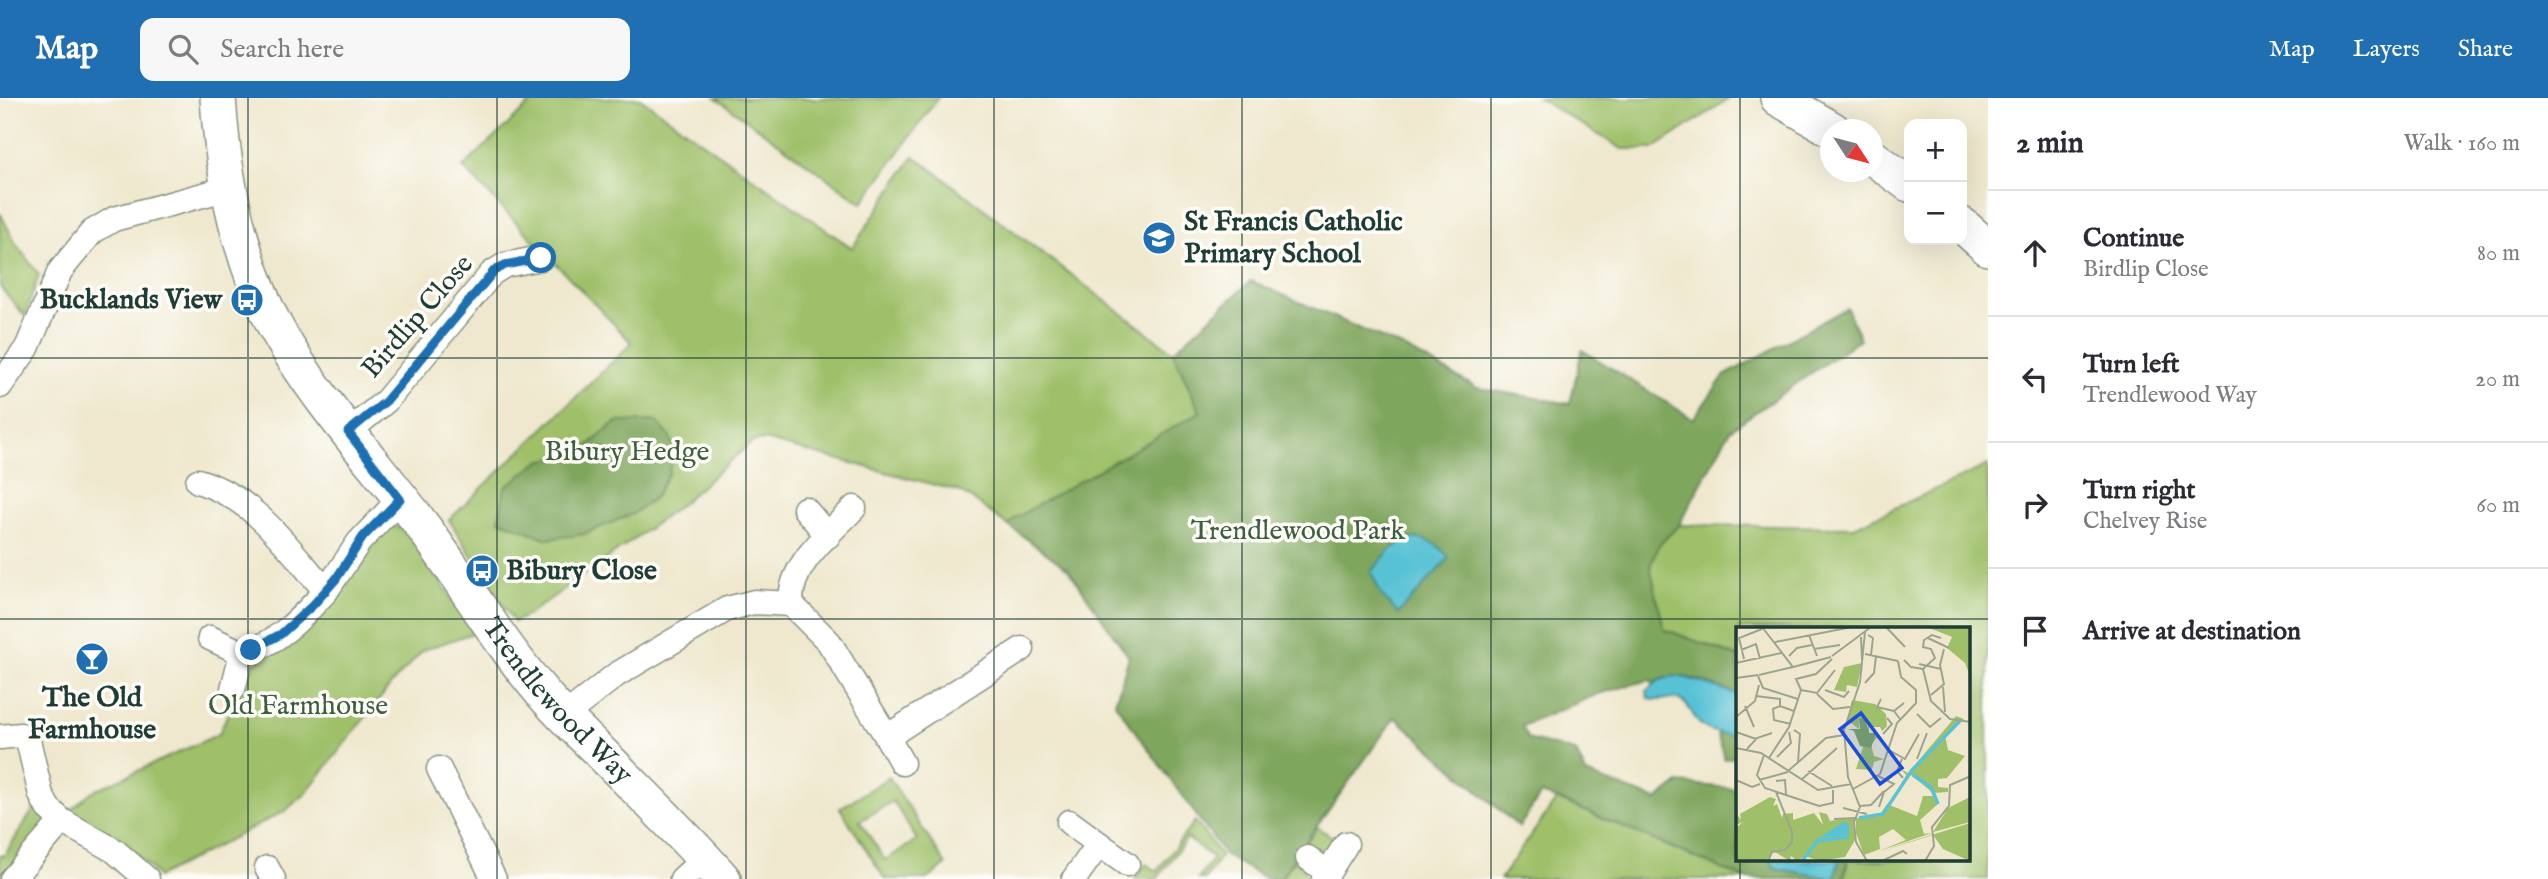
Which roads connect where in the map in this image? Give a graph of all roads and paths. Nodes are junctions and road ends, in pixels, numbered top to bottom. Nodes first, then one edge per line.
1 (218, 98) edge
2 (1778, 98) edge
3 (1820, 122) edge
4 (1883, 165) edge
5 (1906, 182) edge
6 (229, 188) junction
7 (1967, 229) edge
8 (1988, 248) edge
9 (541, 258) dead end
10 (0, 386) edge
11 (348, 432) junction
12 (198, 481) dead end
13 (400, 499) junction
14 (854, 508) dead end
15 (805, 509) dead end
16 (828, 536) junction
17 (326, 591) junction
18 (791, 604) junction
19 (210, 638) dead end
20 (1022, 649) dead end
21 (242, 653) junction
22 (233, 689) dead end
23 (564, 716) junction
24 (0, 737) edge
25 (887, 737) junction
26 (902, 763) dead end
27 (439, 769) dead end
28 (62, 821) junction
29 (1069, 822) dead end
30 (1099, 844) junction
31 (1346, 844) dead end
32 (1308, 858) dead end
33 (1126, 864) dead end
34 (703, 872) edge
35 (1326, 876) edge
36 (12, 879) edge
37 (147, 879) edge
38 (494, 879) edge
39 (1074, 879) edge

1 - 6 street, Trendlewood Way
2 - 3 street
4 - 5 street
6 - 10 street
6 - 11 street, Trendlewood Way
7 - 8 street
9 - 11 street, Birdlip Close
11 - 13 street, Trendlewood Way
12 - 17 street
13 - 17 street
13 - 23 street, Trendlewood Way
14 - 16 street
15 - 16 street
16 - 18 street
17 - 21 street
18 - 23 street
18 - 25 street
19 - 21 street
20 - 25 street
21 - 22 street
23 - 34 street, Trendlewood Way
24 - 28 street
25 - 26 street
27 - 38 street
28 - 36 street
28 - 37 street
29 - 30 street
30 - 33 street
30 - 39 street
31 - 35 street
32 - 35 street

